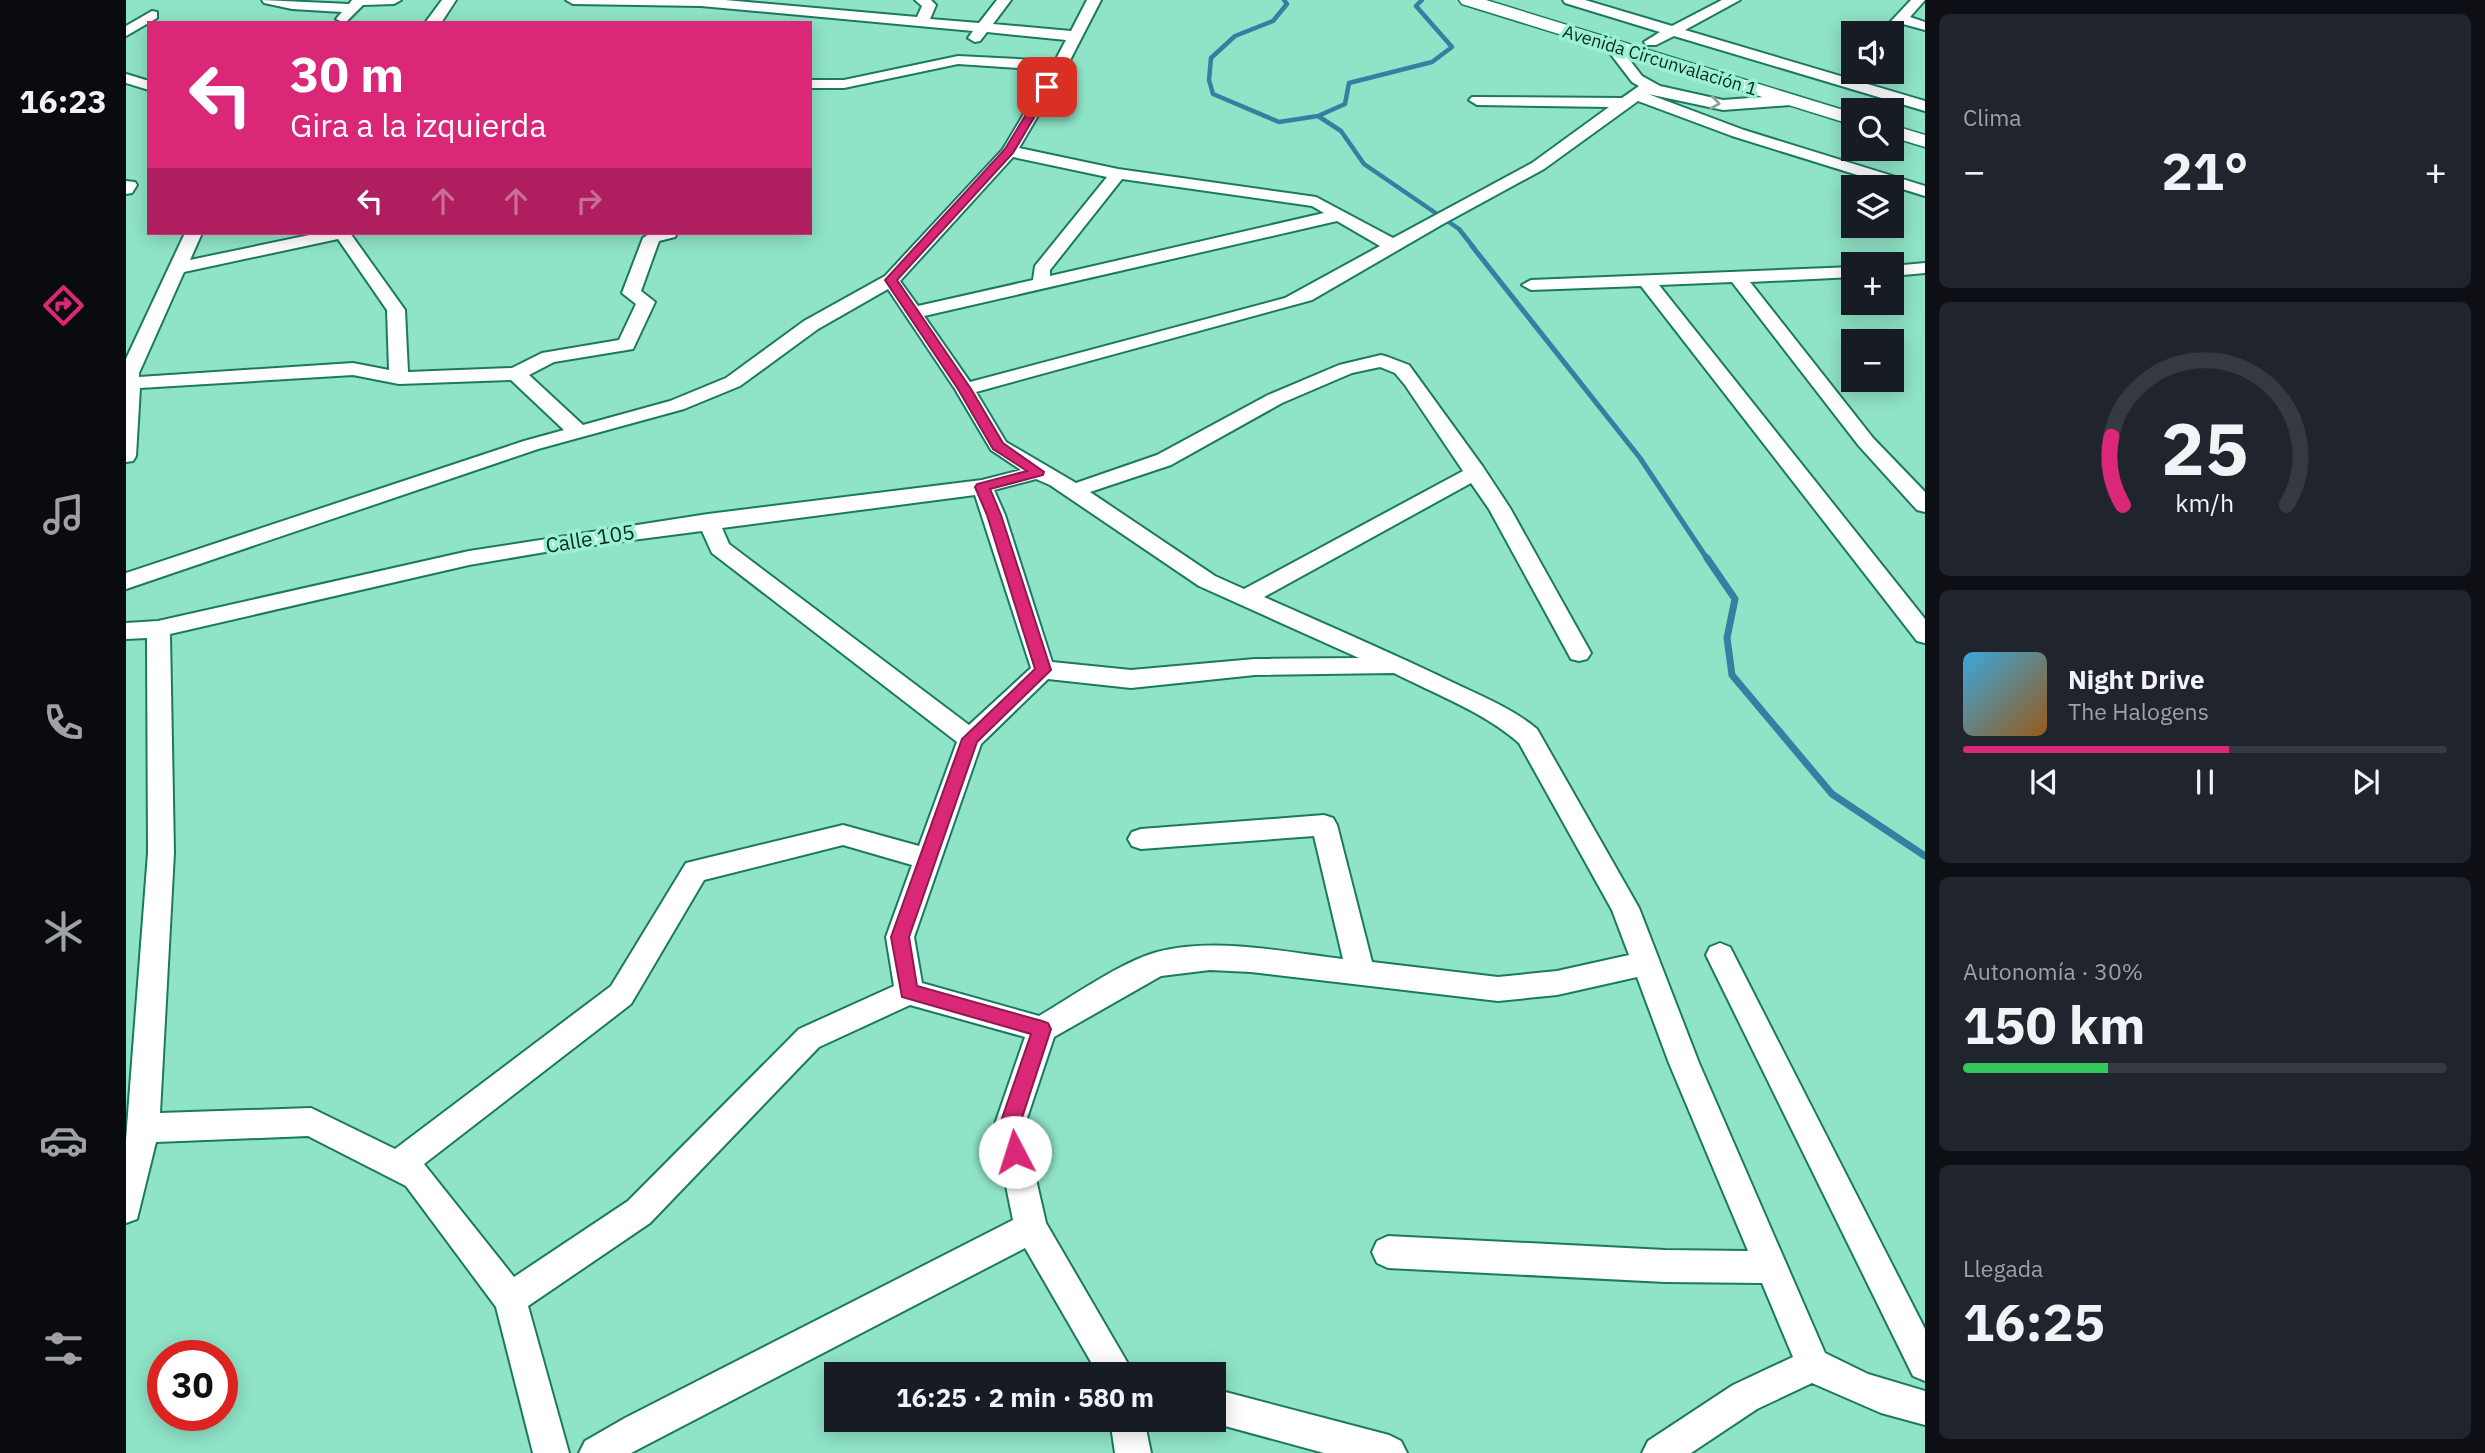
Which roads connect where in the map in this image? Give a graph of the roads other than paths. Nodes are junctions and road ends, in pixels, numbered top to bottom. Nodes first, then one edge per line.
1 (269, 0) edge
2 (394, 0) edge
3 (449, 0) edge
4 (573, 0) edge
5 (922, 0) edge
6 (1004, 0) edge
7 (1094, 0) edge
8 (1468, 0) edge
9 (1514, 0) edge
10 (1570, 0) edge
11 (1733, 0) edge
12 (1919, 0) edge
13 (707, 5) edge
14 (353, 8) junction
15 (152, 15) dead end
16 (1900, 19) joint
17 (341, 21) edge
18 (435, 21) edge
19 (922, 21) junction
20 (1925, 26) edge
21 (982, 28) junction
22 (1674, 29) junction
23 (126, 32) edge
24 (1075, 36) junction
25 (1651, 41) junction
26 (1610, 44) junction
27 (958, 60) junction
28 (1060, 66) junction
29 (126, 78) edge
30 (1841, 80) edge
31 (1841, 81) edge
32 (812, 84) edge
33 (1855, 84) edge
34 (147, 85) edge
35 (1637, 95) junction
36 (1827, 95) junction
37 (1841, 99) edge
38 (1477, 100) dead end
39 (1790, 100) junction
40 (1925, 106) edge
41 (1841, 115) edge
42 (1904, 119) edge
43 (1925, 125) edge
44 (1904, 135) edge
45 (1925, 141) edge
46 (1009, 151) junction
47 (1118, 174) junction
48 (1925, 191) edge
49 (1339, 215) junction
50 (192, 235) edge
51 (333, 235) edge
52 (343, 235) edge
53 (662, 235) edge
54 (1394, 246) junction
55 (176, 268) junction
56 (1925, 268) edge
57 (1904, 270) edge
58 (1841, 272) edge
59 (1736, 276) junction
60 (1646, 279) junction
61 (891, 280) junction
62 (1042, 284) junction
63 (1531, 285) dead end
64 (912, 313) junction
65 (133, 347) edge
66 (516, 374) junction
67 (399, 378) junction
68 (131, 383) junction
69 (965, 389) junction
70 (580, 433) junction
71 (126, 456) edge
72 (1476, 472) junction
73 (1056, 481) junction
74 (982, 487) junction
75 (1925, 505) edge
76 (708, 521) junction
77 (126, 581) edge
78 (1245, 598) junction
79 (158, 629) junction
80 (126, 631) edge
81 (1925, 635) edge
82 (1579, 653) dead end
83 (1399, 666) junction
84 (1043, 670) junction
85 (970, 739) junction
86 (1141, 839) dead end
87 (928, 859) junction
88 (1720, 955) dead end
89 (1646, 963) junction
90 (1360, 972) junction
91 (909, 992) junction
92 (1042, 1029) junction
93 (144, 1128) junction
94 (397, 1166) junction
95 (126, 1208) edge
96 (1031, 1228) junction
97 (1388, 1252) dead end
98 (1770, 1268) junction
99 (510, 1299) junction
100 (1110, 1362) edge
101 (1925, 1364) edge
102 (1813, 1366) junction
103 (1925, 1408) edge
104 (1226, 1409) edge
105 (1129, 1432) edge
106 (551, 1453) edge
107 (597, 1453) edge
108 (1133, 1453) edge
109 (1389, 1453) edge
110 (1660, 1453) edge

1 - 14 street
2 - 14 street
3 - 18 street
4 - 13 street
5 - 19 street
6 - 21 street
7 - 24 street
8 - 26 main road, Avenida Circunvalación 1
9 - 25 main road, Avenida Circunvalación 1
10 - 22 street
11 - 22 street
12 - 16 street
13 - 19 street
14 - 17 street
15 - 23 street
16 - 20 street
19 - 21 street
21 - 24 street
21 - 27 street
22 - 25 street
22 - 30 street
24 - 28 street
25 - 36 main road, Avenida Circunvalación 1
26 - 35 street
26 - 39 main road, Avenida Circunvalación 1
27 - 28 street
27 - 32 street
28 - 46 street
29 - 34 street
31 - 36 street
33 - 40 street
35 - 38 street
35 -> 39 street
35 - 48 street
35 - 54 street
36 - 37 main road, Avenida Circunvalación 1
39 - 41 main road, Avenida Circunvalación 1
42 - 43 main road
44 - 45 main road
46 - 47 street
46 - 61 street
47 - 49 street
47 - 62 street
49 - 54 street
49 - 62 street
50 - 55 street
51 - 55 street
52 - 67 street
53 - 66 street
54 - 69 street
55 - 65 street
56 - 57 street
58 - 59 street
59 - 60 street
59 - 75 street
60 - 63 street
60 - 81 street
61 - 64 street
61 - 70 street
62 - 64 street
64 - 69 street
65 - 68 street
66 - 67 street
66 - 70 street
67 - 68 street
68 - 71 street
69 - 73 street
70 - 77 street
72 - 73 street, Calle 105
72 - 78 street
72 - 82 street, Calle 105
73 - 74 street, Calle 105
73 - 78 street
74 - 76 street, Calle 105
74 - 84 street
76 - 79 street, Calle 105
76 - 85 street
78 - 83 street
79 - 80 street, Calle 105
79 - 93 street
83 - 84 street
83 - 89 street
84 - 85 street
85 - 87 street
86 - 90 street
87 - 91 street
87 - 94 street
88 - 101 street
89 - 90 street
89 - 98 street
90 - 92 street
91 - 92 street
91 - 99 street
92 - 96 street
93 - 94 street
93 - 95 street
94 - 99 street
96 - 100 street
96 - 107 street
97 - 98 street
98 - 102 street
99 - 106 street
102 - 103 street
102 - 110 street
104 - 109 street
105 - 108 street

